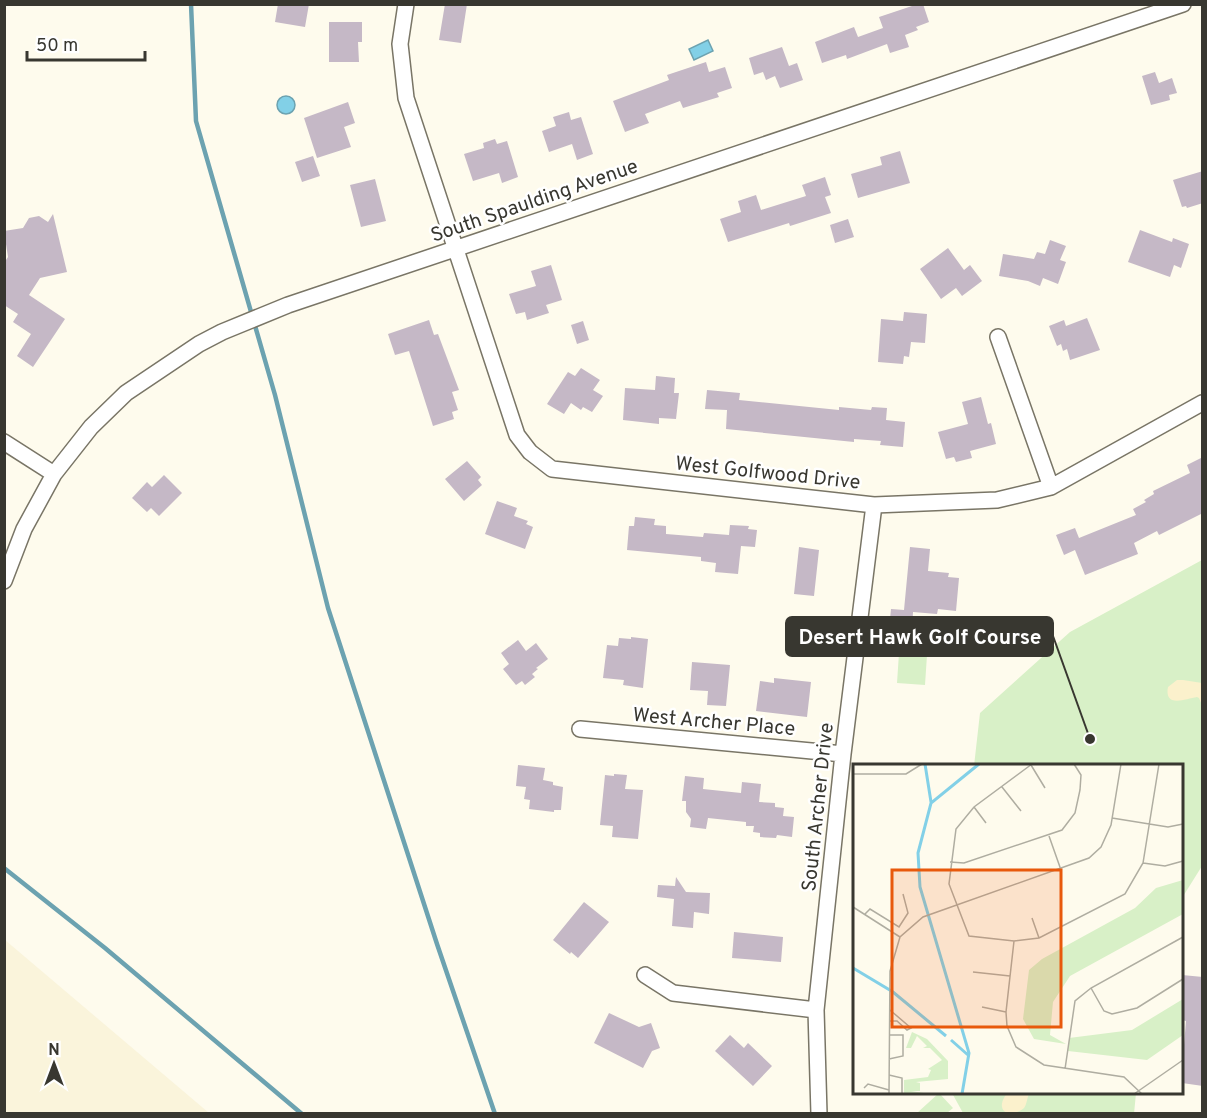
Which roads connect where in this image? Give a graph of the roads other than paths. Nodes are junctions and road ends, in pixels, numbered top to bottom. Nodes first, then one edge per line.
1 (406, 4) edge
2 (1184, 4) edge
3 (456, 249) junction
4 (998, 337) dead end
5 (1203, 403) edge
6 (4, 442) edge
7 (54, 474) junction
8 (1051, 487) junction
9 (874, 505) junction
10 (4, 581) edge
11 (580, 729) dead end
12 (843, 754) junction
13 (645, 975) dead end
14 (816, 1010) junction
15 (819, 1113) edge

1 - 3 street, West Golfwood Drive
2 - 3 street, South Spaulding Avenue
3 - 7 street, South Spaulding Avenue
3 - 9 street, West Golfwood Drive
4 - 8 street
5 - 8 street, West Golfwood Drive
6 - 7 street
7 - 10 street, South Spaulding Avenue
8 - 9 street, West Golfwood Drive
9 - 12 street, South Archer Drive
11 - 12 street, West Archer Place
12 - 14 street, South Archer Drive
13 - 14 street
14 - 15 street, South Archer Drive

